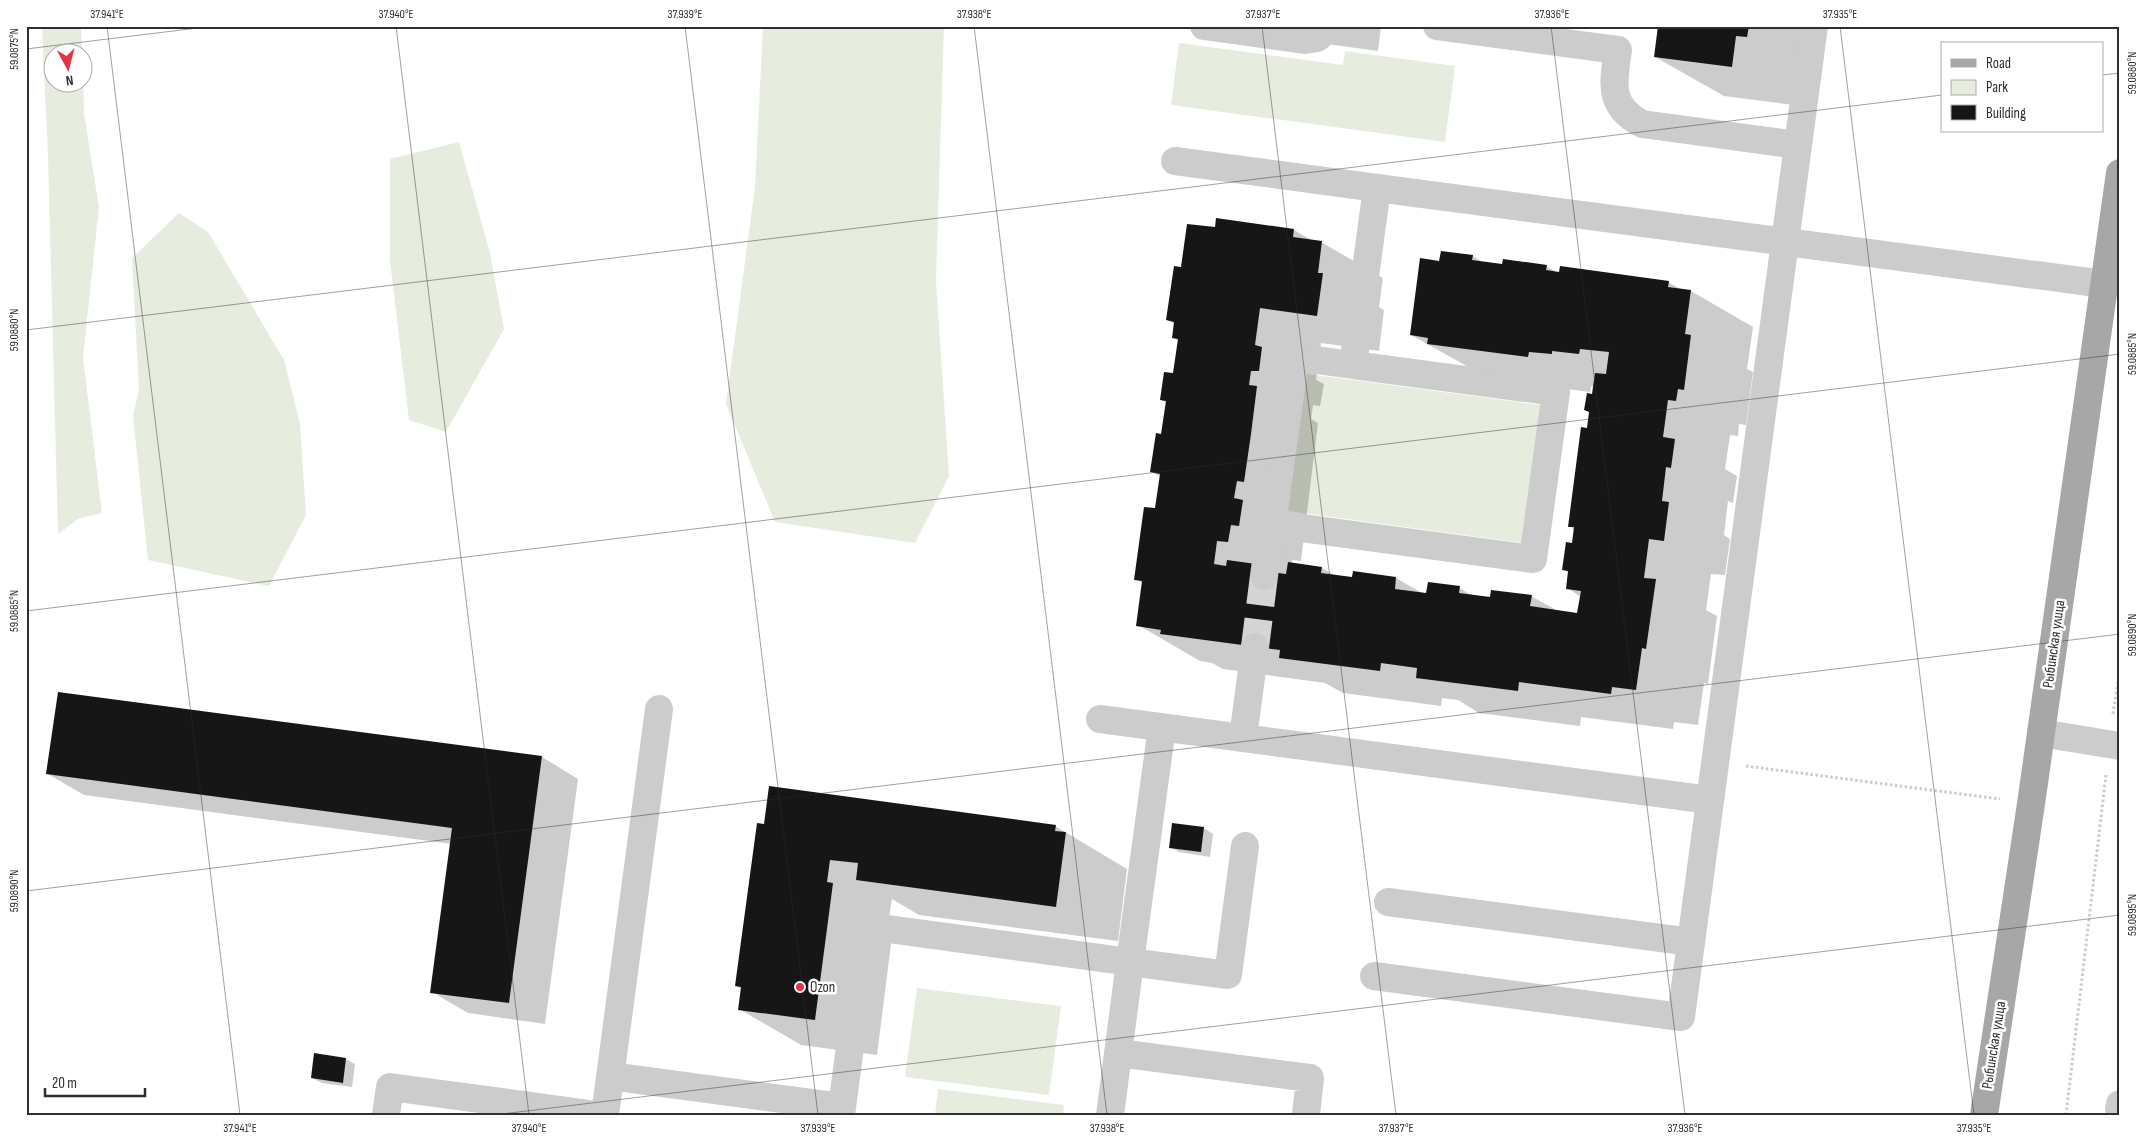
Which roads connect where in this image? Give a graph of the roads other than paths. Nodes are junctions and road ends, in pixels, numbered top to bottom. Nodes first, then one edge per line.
1 (1204, 26) edge
2 (1332, 26) edge
3 (1438, 26) edge
4 (1814, 26) edge
5 (1798, 145) junction
6 (1175, 161) dead end
7 (2120, 173) edge
8 (1376, 188) junction
9 (1785, 242) junction
10 (2104, 284) junction
11 (1353, 365) junction
12 (1271, 524) junction
13 (1264, 576) tunnel mouth
14 (1255, 647) tunnel mouth
15 (659, 709) dead end
16 (1100, 719) dead end
17 (1162, 727) junction
18 (2042, 733) junction
19 (1243, 738) junction
20 (2114, 745) edge
21 (1710, 800) junction
22 (1245, 846) dead end
23 (1388, 902) dead end
24 (1691, 942) junction
25 (1130, 962) junction
26 (1374, 976) dead end
27 (1118, 1053) junction
28 (610, 1076) junction
29 (841, 1111) edge
30 (386, 1115) edge
31 (597, 1115) edge
32 (605, 1115) edge
33 (1110, 1115) edge
34 (1306, 1115) edge
35 (1984, 1115) edge

1 - 2 lane
3 - 5 lane
4 - 5 lane
5 - 9 lane
6 - 8 lane
7 - 10 main road, Рыбинская улица
8 - 9 lane
8 - 11 lane
9 - 10 lane
9 - 21 lane
10 - 18 main road, Рыбинская улица
11 - 12 lane
11 - 12 lane
12 - 13 lane
14 - 19 lane
15 - 28 lane
16 - 17 lane
17 - 19 lane
17 - 25 lane
18 - 20 lane
18 - 35 main road, Рыбинская улица
19 - 21 lane
21 - 24 lane
22 - 25 lane
23 - 24 lane
24 - 26 lane
25 - 27 lane
25 - 29 lane
27 - 33 lane
27 - 34 lane
28 - 29 lane
28 - 32 lane
30 - 31 lane

